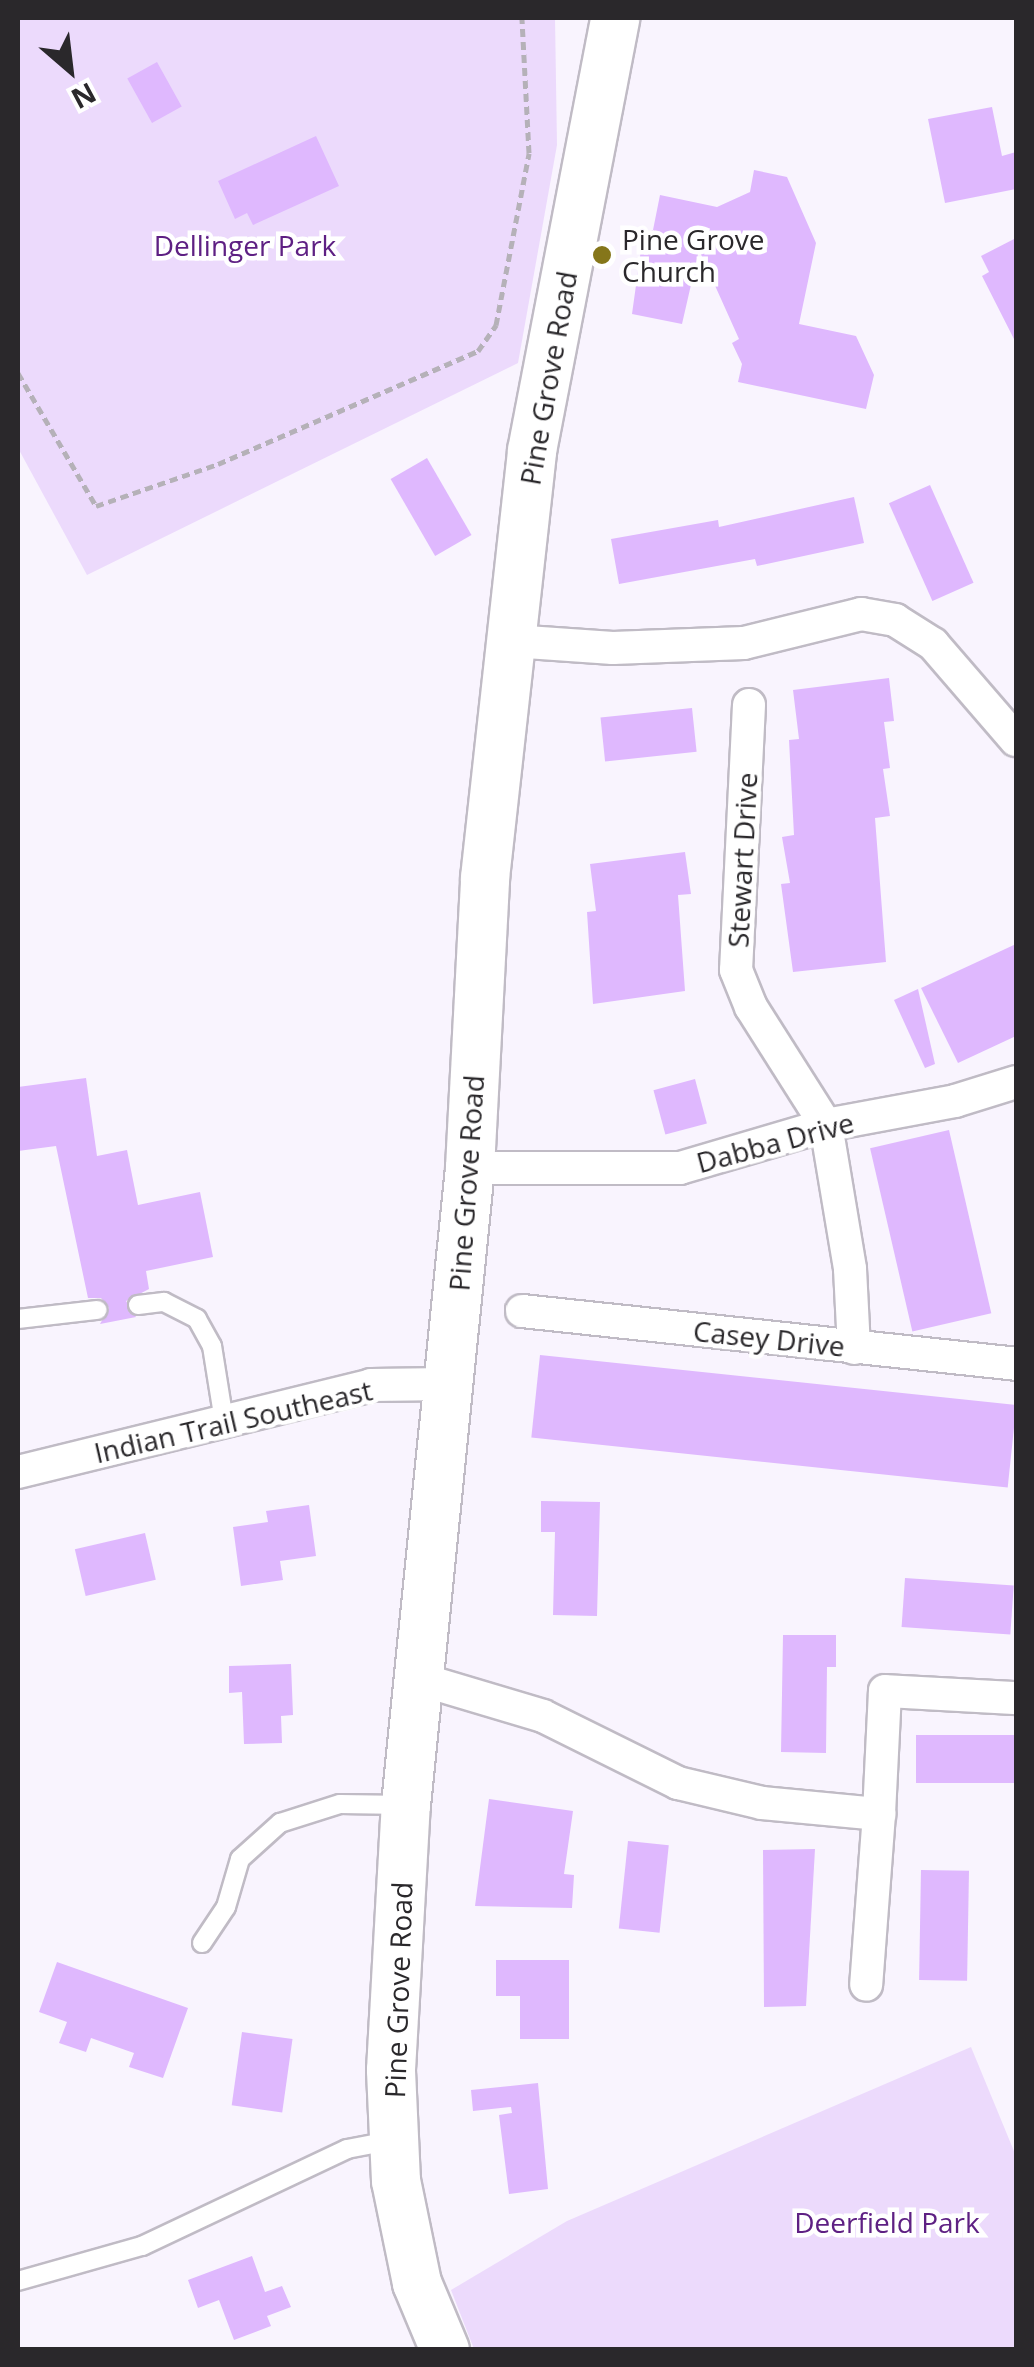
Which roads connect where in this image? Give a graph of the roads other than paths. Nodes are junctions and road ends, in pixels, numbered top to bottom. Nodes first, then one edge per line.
1 (615, 18) edge
2 (512, 641) junction
3 (749, 705) dead end
4 (1016, 740) edge
5 (1016, 1082) edge
6 (826, 1126) junction
7 (470, 1168) junction
8 (138, 1305) dead end
9 (98, 1310) dead end
10 (522, 1311) dead end
11 (18, 1319) edge
12 (854, 1348) junction
13 (1016, 1364) edge
14 (450, 1384) junction
15 (224, 1421) junction
16 (18, 1472) edge
17 (419, 1679) junction
18 (1016, 1698) edge
19 (406, 1805) junction
20 (879, 1814) junction
21 (202, 1944) dead end
22 (866, 1985) dead end
23 (394, 2140) junction
24 (18, 2281) edge
25 (444, 2350) edge

1 - 2 street, Pine Grove Road
2 - 4 street
2 - 7 street, Pine Grove Road
3 - 6 street, Stewart Drive
5 - 6 street, Dabba Drive
6 - 7 street, Dabba Drive
6 - 12 street, Stewart Drive
7 - 14 street, Pine Grove Road
8 - 15 lane
9 - 11 lane
10 - 12 street, Casey Drive
12 - 13 street, Casey Drive
14 - 15 street, Indian Trail Southeast
14 - 17 street, Pine Grove Road
15 - 16 street, Indian Trail Southeast
17 - 19 street, Pine Grove Road
17 - 20 street
18 - 20 street
19 - 21 lane
19 - 23 street, Pine Grove Road
20 - 22 street
23 - 24 lane
23 - 25 street, Pine Grove Road

